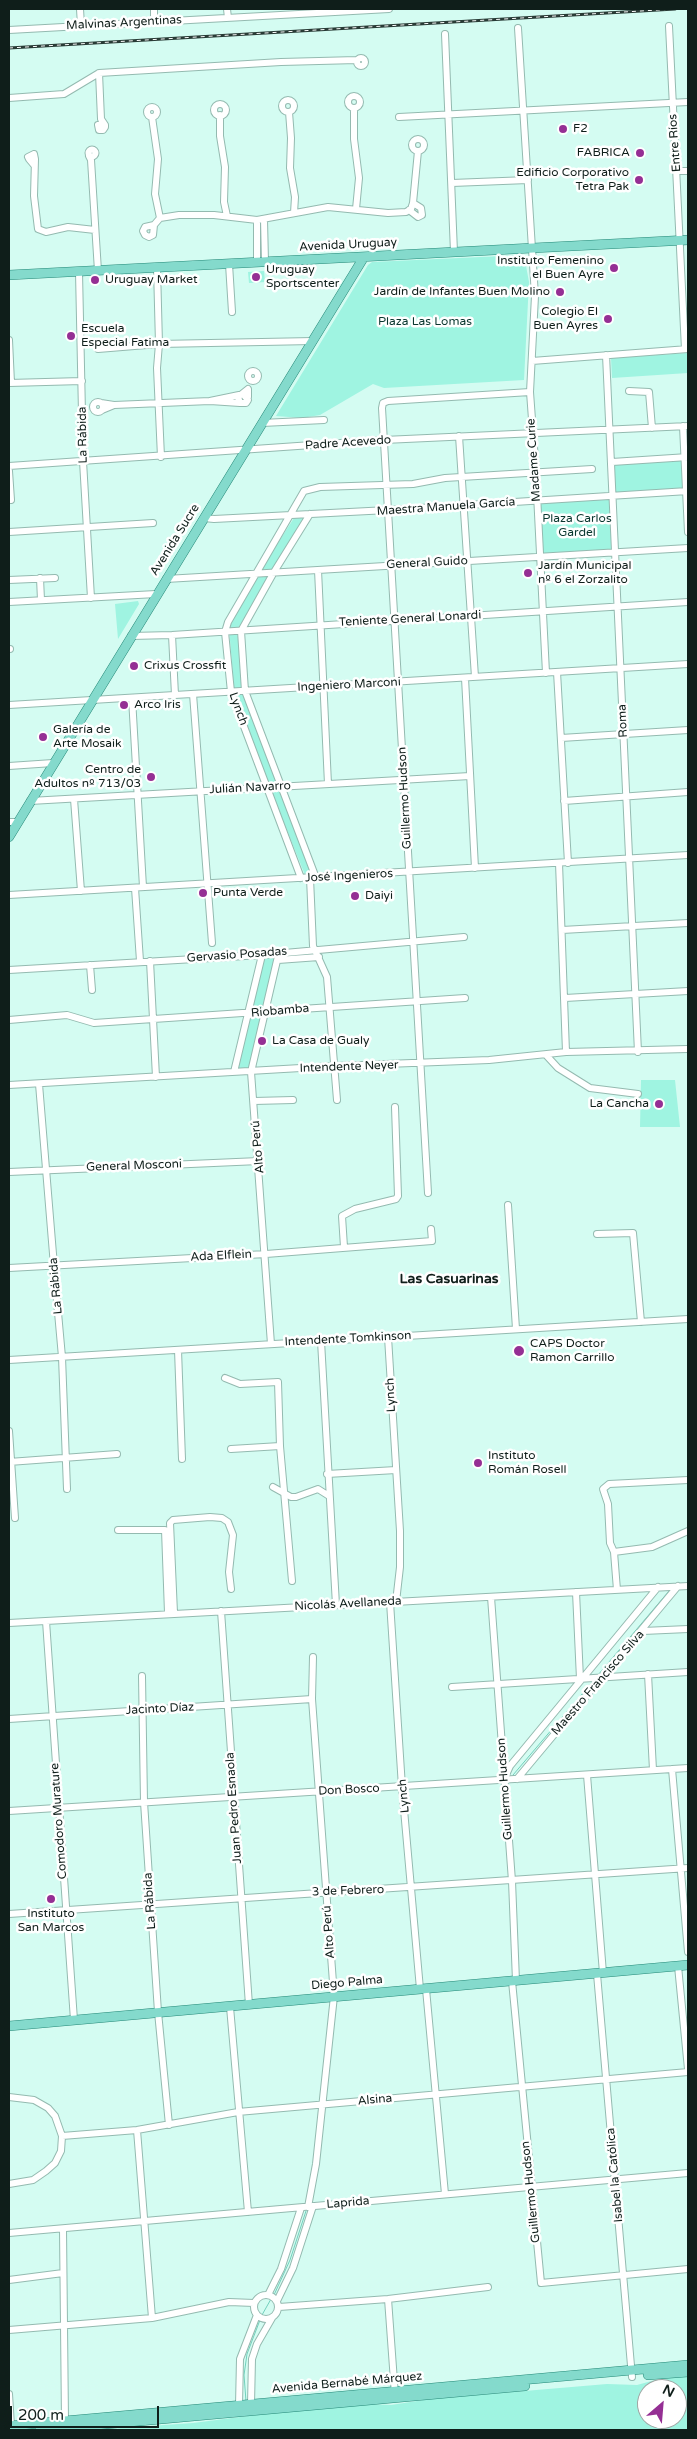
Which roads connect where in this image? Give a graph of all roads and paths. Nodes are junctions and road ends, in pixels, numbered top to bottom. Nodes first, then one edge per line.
1 (80, 9) edge
2 (154, 9) edge
3 (227, 9) edge
4 (389, 9) edge
5 (356, 10) edge
6 (290, 12) edge
7 (228, 18) junction
8 (154, 22) junction
9 (81, 26) junction
10 (669, 26) dead end
11 (518, 28) dead end
12 (9, 30) edge
13 (445, 34) dead end
14 (358, 60) dead end
15 (99, 73) junction
16 (99, 84) junction
17 (82, 85) junction
18 (9, 98) edge
19 (672, 102) junction
20 (688, 102) edge
21 (354, 108) dead end
22 (523, 110) junction
23 (289, 112) dead end
24 (450, 115) junction
25 (220, 116) dead end
26 (152, 117) dead end
27 (399, 117) dead end
28 (101, 122) dead end
29 (418, 150) dead end
30 (91, 158) dead end
31 (33, 162) dead end
32 (688, 170) edge
33 (676, 171) junction
34 (528, 180) junction
35 (452, 183) junction
36 (413, 203) junction
37 (356, 209) junction
38 (409, 210) junction
39 (294, 213) junction
40 (227, 216) junction
41 (160, 218) junction
42 (256, 220) junction
43 (264, 220) junction
44 (154, 225) dead end
45 (95, 230) junction
46 (684, 240) edge
47 (532, 248) junction
48 (454, 252) junction
49 (364, 257) junction
50 (261, 262) junction
51 (229, 264) junction
52 (157, 268) junction
53 (98, 271) junction
54 (79, 272) junction
55 (9, 275) edge
56 (232, 312) dead end
57 (9, 340) edge
58 (313, 341) junction
59 (159, 344) junction
60 (98, 349) dead end
61 (687, 349) edge
62 (606, 356) junction
63 (532, 361) junction
64 (82, 381) junction
65 (10, 383) edge
66 (629, 391) dead end
67 (530, 392) junction
68 (210, 401) junction
69 (158, 403) junction
70 (101, 406) dead end
71 (324, 420) dead end
72 (262, 423) junction
73 (686, 426) edge
74 (652, 428) junction
75 (610, 431) junction
76 (532, 432) junction
77 (459, 436) junction
78 (384, 440) junction
79 (245, 450) junction
80 (161, 457) junction
81 (686, 457) edge
82 (83, 461) junction
83 (612, 462) junction
84 (9, 466) edge
85 (592, 469) dead end
86 (9, 472) edge
87 (536, 474) junction
88 (463, 478) junction
89 (386, 486) junction
90 (687, 491) edge
91 (613, 496) junction
92 (11, 500) dead end
93 (538, 501) junction
94 (464, 506) junction
95 (388, 510) junction
96 (310, 514) junction
97 (290, 516) junction
98 (204, 518) junction
99 (152, 523) dead end
100 (87, 528) junction
101 (9, 532) edge
102 (688, 532) edge
103 (688, 548) edge
104 (616, 552) junction
105 (540, 556) junction
106 (468, 561) junction
107 (391, 565) junction
108 (318, 570) junction
109 (274, 572) junction
110 (255, 573) junction
111 (40, 578) junction
112 (55, 578) dead end
113 (166, 579) junction
114 (9, 580) edge
115 (156, 594) junction
116 (91, 598) junction
117 (41, 600) junction
118 (9, 602) edge
119 (688, 602) edge
120 (618, 606) junction
121 (543, 611) junction
122 (472, 615) junction
123 (394, 620) junction
124 (320, 624) junction
125 (241, 631) junction
126 (225, 632) junction
127 (172, 635) junction
128 (131, 636) junction
129 (688, 664) edge
130 (621, 668) junction
131 (557, 672) junction
132 (546, 673) junction
133 (475, 677) junction
134 (465, 678) junction
135 (398, 682) junction
136 (323, 687) junction
137 (245, 691) junction
138 (231, 692) junction
139 (194, 694) junction
140 (175, 695) junction
141 (132, 698) junction
142 (91, 700) junction
143 (9, 705) edge
144 (688, 730) edge
145 (624, 733) junction
146 (561, 738) junction
147 (53, 763) junction
148 (9, 766) edge
149 (470, 776) junction
150 (404, 780) junction
151 (328, 784) junction
152 (281, 786) junction
153 (267, 787) junction
154 (200, 791) junction
155 (688, 792) edge
156 (137, 795) junction
157 (627, 796) junction
158 (74, 799) junction
159 (30, 801) junction
160 (564, 801) junction
161 (13, 822) edge
162 (9, 837) edge
163 (688, 855) edge
164 (630, 858) junction
165 (559, 863) junction
166 (568, 863) junction
167 (475, 868) junction
168 (410, 872) junction
169 (301, 878) junction
170 (313, 878) junction
171 (207, 884) junction
172 (143, 887) junction
173 (135, 888) junction
174 (81, 891) junction
175 (9, 896) edge
176 (688, 923) edge
177 (633, 926) junction
178 (562, 930) junction
179 (464, 937) dead end
180 (414, 941) junction
181 (212, 943) dead end
182 (314, 949) junction
183 (279, 952) junction
184 (262, 955) junction
185 (318, 957) junction
186 (278, 960) junction
187 (140, 961) junction
188 (150, 961) junction
189 (90, 964) junction
190 (9, 970) edge
191 (92, 990) dead end
192 (688, 991) edge
193 (636, 994) junction
194 (465, 998) dead end
195 (565, 998) junction
196 (417, 1002) junction
197 (328, 1007) junction
198 (265, 1012) junction
199 (246, 1014) junction
200 (9, 1020) edge
201 (154, 1020) junction
202 (688, 1049) edge
203 (566, 1052) junction
204 (638, 1052) junction
205 (546, 1055) junction
206 (420, 1064) junction
207 (335, 1066) junction
208 (234, 1072) junction
209 (251, 1072) junction
210 (156, 1077) junction
211 (39, 1084) junction
212 (9, 1085) edge
213 (638, 1094) dead end
214 (293, 1100) dead end
215 (338, 1100) dead end
216 (254, 1101) junction
217 (395, 1107) dead end
218 (259, 1161) junction
219 (46, 1170) junction
220 (9, 1172) edge
221 (428, 1194) dead end
222 (508, 1205) dead end
223 (431, 1229) dead end
224 (597, 1234) dead end
225 (344, 1247) junction
226 (266, 1254) junction
227 (54, 1266) junction
228 (9, 1268) edge
229 (688, 1319) edge
230 (641, 1322) junction
231 (516, 1329) junction
232 (388, 1337) junction
233 (322, 1341) junction
234 (272, 1344) junction
235 (178, 1350) junction
236 (62, 1357) junction
237 (9, 1360) edge
238 (225, 1378) dead end
239 (9, 1431) edge
240 (280, 1446) junction
241 (231, 1449) dead end
242 (117, 1454) dead end
243 (66, 1458) junction
244 (182, 1459) dead end
245 (10, 1462) edge
246 (396, 1470) junction
247 (327, 1474) junction
248 (688, 1480) edge
249 (273, 1487) dead end
250 (67, 1489) dead end
251 (283, 1494) junction
252 (329, 1496) junction
253 (15, 1518) dead end
254 (118, 1530) dead end
255 (688, 1531) edge
256 (614, 1552) junction
257 (292, 1581) dead end
258 (678, 1586) junction
259 (688, 1586) edge
260 (658, 1587) junction
261 (231, 1589) dead end
262 (617, 1590) junction
263 (576, 1592) junction
264 (490, 1597) junction
265 (393, 1602) junction
266 (336, 1605) junction
267 (221, 1611) junction
268 (171, 1613) junction
269 (46, 1621) junction
270 (9, 1623) edge
271 (688, 1629) edge
272 (643, 1631) junction
273 (313, 1656) dead end
274 (688, 1672) edge
275 (648, 1674) junction
276 (142, 1676) dead end
277 (599, 1678) junction
278 (584, 1679) junction
279 (498, 1685) junction
280 (452, 1687) dead end
281 (312, 1699) junction
282 (228, 1705) junction
283 (141, 1710) junction
284 (52, 1716) junction
285 (9, 1719) edge
286 (688, 1768) edge
287 (672, 1769) junction
288 (653, 1770) junction
289 (587, 1775) junction
290 (504, 1779) junction
291 (517, 1779) junction
292 (402, 1787) junction
293 (318, 1791) junction
294 (233, 1797) junction
295 (144, 1802) junction
296 (59, 1808) junction
297 (9, 1811) edge
298 (685, 1868) edge
299 (596, 1874) junction
300 (512, 1881) junction
301 (412, 1888) junction
302 (326, 1891) junction
303 (241, 1897) junction
304 (150, 1905) junction
305 (65, 1910) junction
306 (9, 1914) edge
307 (688, 1952) edge
308 (688, 1965) edge
309 (678, 1966) junction
310 (600, 1973) junction
311 (514, 1981) junction
312 (423, 1989) junction
313 (334, 1996) junction
314 (249, 2005) junction
315 (230, 2007) junction
316 (158, 2012) junction
317 (74, 2020) junction
318 (9, 2026) edge
319 (688, 2071) edge
320 (607, 2080) junction
321 (521, 2088) junction
322 (436, 2094) junction
323 (9, 2097) edge
324 (322, 2105) junction
325 (238, 2112) junction
326 (169, 2125) junction
327 (137, 2130) junction
328 (62, 2136) junction
329 (688, 2173) edge
330 (616, 2180) junction
331 (9, 2184) edge
332 (531, 2187) junction
333 (445, 2194) junction
334 (308, 2207) junction
335 (248, 2212) junction
336 (145, 2222) junction
337 (64, 2230) junction
338 (9, 2233) edge
339 (688, 2270) edge
340 (63, 2273) junction
341 (622, 2275) junction
342 (9, 2280) edge
343 (488, 2287) dead end
344 (268, 2295) junction
345 (388, 2299) junction
346 (254, 2303) junction
347 (278, 2304) junction
348 (257, 2315) junction
349 (152, 2318) junction
350 (272, 2318) junction
351 (65, 2326) junction
352 (9, 2330) edge
353 (688, 2365) edge
354 (688, 2372) edge
355 (631, 2374) junction
356 (9, 2394) edge
357 (395, 2395) junction
358 (251, 2404) junction
359 (239, 2405) junction
360 (65, 2421) junction
361 (10, 2426) edge
362 (40, 2430) edge

1 - 9 street
2 - 8 street
3 - 7 street
4 - 5 street, Malvinas Argentinas
5 - 6 street, Malvinas Argentinas
6 - 7 street, Malvinas Argentinas
7 - 8 street, Malvinas Argentinas
8 - 9 street, Malvinas Argentinas
9 - 12 street, Malvinas Argentinas
10 - 19 street, Entre Ríos
11 - 22 street, Madame Curie
13 - 24 street
14 - 15 street
15 - 16 street
15 - 17 street
16 - 17 street
16 - 28 street
17 - 18 street
19 - 20 street
19 - 22 street
19 - 33 street, Entre Ríos
21 - 37 street
22 - 24 street
22 - 34 street, Madame Curie
23 - 39 street
24 - 27 street
24 - 35 street
25 - 40 street
26 - 41 street
29 - 36 street
30 - 45 street
31 - 45 street
32 - 33 street
33 - 46 street, Entre Ríos
34 - 35 street
34 - 47 street, Madame Curie
35 - 48 street
36 - 38 street
36 - 38 street
37 - 38 street
37 - 39 street
39 - 43 street
40 - 41 street
40 - 42 street
41 - 44 street
42 - 43 street
42 - 50 street
43 - 50 street
45 - 53 street
46 - 47 main road, Avenida Uruguay
46 - 61 street, Entre Ríos
47 - 48 main road, Avenida Uruguay
47 - 63 street, Madame Curie
48 - 49 main road, Avenida Uruguay
49 - 50 main road, Avenida Uruguay
49 - 58 main road, Avenida Sucre
50 - 51 main road, Avenida Uruguay
51 - 52 main road, Avenida Uruguay
51 - 56 street
52 - 53 main road, Avenida Uruguay
52 - 59 street
53 - 54 main road, Avenida Uruguay
54 - 55 main road, Avenida Uruguay
54 - 64 street, La Rábida
57 - 65 street
58 - 59 street
58 - 72 main road, Avenida Sucre
59 - 60 street
59 - 69 street
61 - 62 street
62 - 63 street
62 - 75 street, Roma
63 - 67 street, Madame Curie
64 - 65 street
64 - 82 street, La Rábida
66 - 74 street
67 - 76 street, Madame Curie
67 - 78 street, Guillermo Hudson
68 - 68 street
68 - 69 street
69 - 70 street
69 - 80 street
71 - 72 street
72 - 79 main road, Avenida Sucre
73 - 74 street, Padre Acevedo
73 - 81 street
74 - 75 street, Padre Acevedo
75 - 76 street, Padre Acevedo
75 - 83 street, Roma
76 - 77 street, Padre Acevedo
76 - 87 street, Madame Curie
77 - 78 street, Padre Acevedo
77 - 88 street
78 - 79 street, Padre Acevedo
78 - 89 street, Guillermo Hudson
79 - 80 street, Padre Acevedo
79 - 98 main road, Avenida Sucre
80 - 82 street, Padre Acevedo
81 - 83 street
81 - 90 street
82 - 84 street, Padre Acevedo
82 - 100 street, La Rábida
83 - 91 street, Roma
85 - 87 street
86 - 92 street
87 - 88 street
87 - 93 street, Madame Curie
88 - 89 street
88 - 94 street
89 - 95 street, Guillermo Hudson
89 - 97 street, Lynch
90 - 91 street, Maestra Manuela García
90 - 102 street
91 - 93 street, Maestra Manuela García
91 - 104 street, Roma
93 - 94 street, Maestra Manuela García
93 - 105 street, Madame Curie
94 - 95 street, Maestra Manuela García
94 - 106 street
95 - 96 street, Maestra Manuela García
95 - 107 street, Guillermo Hudson
96 - 97 street, Maestra Manuela García
96 - 109 street
97 - 98 street, Maestra Manuela García
97 - 110 street, Lynch
98 - 113 main road, Avenida Sucre
99 - 100 street
100 - 101 street
100 - 116 street, La Rábida
103 - 104 street, General Guido
104 - 105 street, General Guido
104 - 120 street, Roma
105 - 106 street, General Guido
105 - 121 street, Madame Curie
106 - 107 street, General Guido
106 - 122 street
107 - 108 street, General Guido
107 - 123 street, Guillermo Hudson
108 - 109 street, General Guido
108 - 124 street
109 - 110 street, General Guido
109 - 125 street
110 - 113 street, General Guido
110 - 126 street, Lynch
111 - 112 street
111 - 114 street
111 - 117 street
113 - 115 main road, Avenida Sucre
115 - 116 street
115 - 128 main road, Avenida Sucre
116 - 117 street
117 - 118 street
119 - 120 street, Teniente General Lonardi
120 - 121 street, Teniente General Lonardi
120 - 130 street, Roma
121 - 122 street, Teniente General Lonardi
121 - 132 street, Madame Curie
122 - 123 street, Teniente General Lonardi
122 - 133 street
123 - 124 street, Teniente General Lonardi
123 - 135 street, Guillermo Hudson
124 - 125 street, Teniente General Lonardi
124 - 136 street
125 - 126 street, Teniente General Lonardi
125 - 137 street, Lynch
126 - 127 street, Teniente General Lonardi
126 - 138 street, Lynch
127 - 128 street, Teniente General Lonardi
127 - 140 street
128 - 142 main road, Avenida Sucre
129 - 130 street, Ingeniero Marconi
130 - 131 street, Ingeniero Marconi
130 - 145 street, Roma
131 - 132 street, Ingeniero Marconi
131 - 146 street
132 - 133 street, Ingeniero Marconi
133 - 134 street, Ingeniero Marconi
134 - 135 street, Ingeniero Marconi
134 - 149 street
135 - 136 street, Ingeniero Marconi
135 - 150 street, Guillermo Hudson
136 - 137 street, Ingeniero Marconi
136 - 151 street
137 - 138 street, Ingeniero Marconi
137 - 152 street, Lynch
138 - 139 street, Ingeniero Marconi
138 - 153 street, Lynch
139 - 140 street, Ingeniero Marconi
139 - 154 street
140 - 141 street, Ingeniero Marconi
141 - 142 street, Ingeniero Marconi
141 - 156 street
142 - 143 street, Ingeniero Marconi
142 - 147 main road, Avenida Sucre
144 - 145 street
145 - 146 street
145 - 157 street, Roma
146 - 160 street
147 - 148 street
147 - 159 main road, Avenida Sucre
149 - 150 street, Julián Navarro
149 - 167 street
150 - 151 street, Julián Navarro
150 - 168 street, Guillermo Hudson
151 - 152 street, Julián Navarro
152 - 153 street, Julián Navarro
152 - 170 street, Lynch
153 - 154 street, Julián Navarro
153 - 169 street, Lynch
154 - 156 street, Julián Navarro
154 - 171 street
155 - 157 street
156 - 158 street, Julián Navarro
156 - 172 street
157 - 160 street
157 - 164 street, Roma
158 - 159 street, Julián Navarro
158 - 174 street
159 - 161 main road, Avenida Sucre
160 - 166 street
161 - 162 main road, Avenida Sucre
163 - 164 street, José Ingenieros
164 - 166 street, José Ingenieros
164 - 177 street, Roma
165 - 166 street, José Ingenieros
165 - 167 street, José Ingenieros
165 - 178 street
167 - 168 street, José Ingenieros
168 - 170 street, José Ingenieros
168 - 180 street, Guillermo Hudson
169 - 170 street, José Ingenieros
169 - 171 street, José Ingenieros
170 - 182 street, Lynch
171 - 172 street, José Ingenieros
171 - 181 street
172 - 173 street, José Ingenieros
173 - 174 street, José Ingenieros
173 - 187 street
174 - 175 street, José Ingenieros
176 - 177 street
177 - 178 street
177 - 193 street, Roma
178 - 195 street
179 - 180 street, Gervasio Posadas
180 - 182 street, Gervasio Posadas
180 - 196 street, Guillermo Hudson
182 - 183 street, Gervasio Posadas
182 - 185 street, Lynch
183 - 184 street, Gervasio Posadas
183 - 186 street, Alto Perú
184 - 188 street, Gervasio Posadas
184 - 199 street
185 - 186 street, Gervasio Posadas
185 - 197 street, Lynch
186 - 198 street, Alto Perú
187 - 188 street, Gervasio Posadas
187 - 189 street, Gervasio Posadas
188 - 201 street
189 - 190 street, Gervasio Posadas
189 - 191 street
192 - 193 street
193 - 195 street
193 - 204 street, Roma
194 - 196 street, Riobamba
195 - 203 street
196 - 197 street, Riobamba
196 - 206 street, Guillermo Hudson
197 - 198 street, Riobamba
197 - 207 street, Lynch
198 - 199 street, Riobamba
198 - 209 street, Alto Perú
199 - 201 street, Riobamba
199 - 208 street
200 - 201 street, Riobamba
201 - 210 street
202 - 204 street, Intendente Neyer
203 - 204 street, Intendente Neyer
203 - 205 street, Intendente Neyer
205 - 206 street, Intendente Neyer
205 - 213 street
206 - 207 street, Intendente Neyer
206 - 221 street, Guillermo Hudson
207 - 209 street, Intendente Neyer
207 - 215 street, Lynch
208 - 209 street, Intendente Neyer
208 - 210 street, Intendente Neyer
209 - 216 street, Alto Perú
210 - 211 street, Intendente Neyer
211 - 212 street, Intendente Neyer
211 - 219 street, La Rábida
214 - 216 street
216 - 218 street, Alto Perú
217 - 225 street
218 - 219 street, General Mosconi
218 - 226 street, Alto Perú
219 - 220 street, General Mosconi
219 - 227 street, La Rábida
222 - 231 street
223 - 225 street, Ada Elflein
224 - 230 street
225 - 226 street, Ada Elflein
226 - 227 street, Ada Elflein
226 - 234 street, Alto Perú
227 - 228 street, Ada Elflein
227 - 236 street, La Rábida
229 - 230 street, Intendente Tomkinson
230 - 231 street, Intendente Tomkinson
231 - 232 street, Intendente Tomkinson
232 - 233 street, Intendente Tomkinson
232 - 246 street, Lynch
233 - 234 street, Intendente Tomkinson
233 - 247 street
234 - 235 street, Intendente Tomkinson
235 - 236 street, Intendente Tomkinson
235 - 244 street
236 - 237 street, Intendente Tomkinson
236 - 243 street, La Rábida
238 - 240 street
239 - 245 street
240 - 241 street
240 - 251 street
242 - 243 street
243 - 245 street
243 - 250 street, La Rábida
245 - 253 street
246 - 247 street
246 - 265 street, Lynch
247 - 252 street
248 - 256 street
249 - 251 street
251 - 252 street
251 - 257 street
252 - 266 street
254 - 268 street
255 - 256 street
256 - 262 street
258 - 259 street, Nicolás Avellaneda
258 - 260 street, Nicolás Avellaneda
258 - 272 street, Maestro Francisco Silva
260 - 262 street, Nicolás Avellaneda
260 - 278 street, Maestro Francisco Silva
261 - 268 street
262 - 263 street, Nicolás Avellaneda
263 - 264 street, Nicolás Avellaneda
263 - 278 street
264 - 265 street, Nicolás Avellaneda
264 - 279 street, Guillermo Hudson
265 - 266 street, Nicolás Avellaneda
265 - 292 street, Lynch
266 - 267 street, Nicolás Avellaneda
267 - 268 street, Nicolás Avellaneda
267 - 282 street, Juan Pedro Esnaola
268 - 269 street, Nicolás Avellaneda
269 - 270 street, Nicolás Avellaneda
269 - 284 street, Comodoro Murature
271 - 272 street
272 - 277 street, Maestro Francisco Silva
273 - 281 street, Alto Perú
274 - 275 street
275 - 277 street
275 - 288 street
276 - 283 street, La Rábida
277 - 278 street
277 - 291 street, Maestro Francisco Silva
278 - 279 street
278 - 290 street, Maestro Francisco Silva
279 - 280 street
279 - 290 street, Guillermo Hudson
281 - 282 street, Jacinto Díaz
281 - 293 street, Alto Perú
282 - 283 street, Jacinto Díaz
282 - 294 street, Juan Pedro Esnaola
283 - 284 street, Jacinto Díaz
283 - 295 street, La Rábida
284 - 285 street, Jacinto Díaz
284 - 296 street, Comodoro Murature
286 - 287 street, Don Bosco
287 - 288 street, Don Bosco
287 - 298 street
288 - 289 street, Don Bosco
289 - 291 street, Don Bosco
289 - 299 street, Isabel la Católica
290 - 291 street, Don Bosco
290 - 292 street, Don Bosco
290 - 300 street, Guillermo Hudson
292 - 293 street, Don Bosco
292 - 301 street, Lynch
293 - 294 street, Don Bosco
293 - 302 street, Alto Perú
294 - 295 street, Don Bosco
294 - 303 street, Juan Pedro Esnaola
295 - 296 street, Don Bosco
295 - 304 street, La Rábida
296 - 297 street, Don Bosco
296 - 305 street, Comodoro Murature
298 - 299 street, 3 de Febrero
298 - 307 street
299 - 300 street, 3 de Febrero
299 - 310 street, Isabel la Católica
300 - 301 street, 3 de Febrero
300 - 311 street, Guillermo Hudson
301 - 302 street, 3 de Febrero
301 - 312 street, Lynch
302 - 303 street, 3 de Febrero
302 - 313 street, Alto Perú
303 - 304 street, 3 de Febrero
303 - 314 street, Juan Pedro Esnaola
304 - 305 street, 3 de Febrero
304 - 316 street, La Rábida
305 - 306 street, 3 de Febrero
305 - 317 street, Comodoro Murature
308 - 309 main road, Diego Palma
309 - 310 main road, Diego Palma
309 - 319 street
310 - 311 main road, Diego Palma
310 - 320 street, Isabel la Católica
311 - 312 main road, Diego Palma
311 - 321 street, Guillermo Hudson
312 - 313 main road, Diego Palma
312 - 322 street, Lynch
313 - 314 main road, Diego Palma
313 - 324 street, Alto Perú
314 - 315 main road, Diego Palma
315 - 316 main road, Diego Palma
315 - 325 street
316 - 317 main road, Diego Palma
316 - 326 street, La Rábida
317 - 318 main road, Diego Palma
319 - 320 street, Alsina
320 - 321 street, Alsina
320 - 330 street, Isabel la Católica
321 - 322 street, Alsina
321 - 332 street, Guillermo Hudson
322 - 324 street, Alsina
322 - 333 street, Lynch
323 - 328 street
324 - 325 street, Alsina
324 - 334 street, Alto Perú
325 - 326 street, Alsina
325 - 335 street
326 - 327 street, Alsina
327 - 328 street, Alsina
327 - 336 street
328 - 331 street
329 - 330 street, Laprida
330 - 332 street, Laprida
330 - 341 street, Isabel la Católica
332 - 333 street, Laprida
332 - 341 street, Guillermo Hudson
333 - 334 street, Laprida
334 - 335 street, Laprida
334 - 344 street, Alto Perú
334 - 347 street, Alto Perú
335 - 336 street, Laprida
336 - 337 street, Laprida
336 - 349 street
337 - 338 street, Laprida
337 - 340 street
339 - 341 street
340 - 342 street
340 - 351 street
341 - 355 street, Isabel la Católica
343 - 345 street
344 - 346 street
344 - 347 street
345 - 347 street
345 - 357 street
346 - 348 street
346 - 349 street
347 - 350 street
348 - 350 street
348 - 359 street
349 - 351 street
350 - 358 street
351 - 352 street
351 - 360 street
353 - 355 main road, Avenida Bernabé Márquez
354 - 355 main road, Avenida Bernabé Márquez
355 - 357 main road, Avenida Bernabé Márquez
356 - 361 street
357 - 358 main road, Avenida Bernabé Márquez
357 - 362 main road, Avenida Bernabé Márquez
358 - 359 main road, Avenida Bernabé Márquez
359 - 360 main road, Avenida Bernabé Márquez
360 - 361 main road, Avenida Bernabé Márquez

